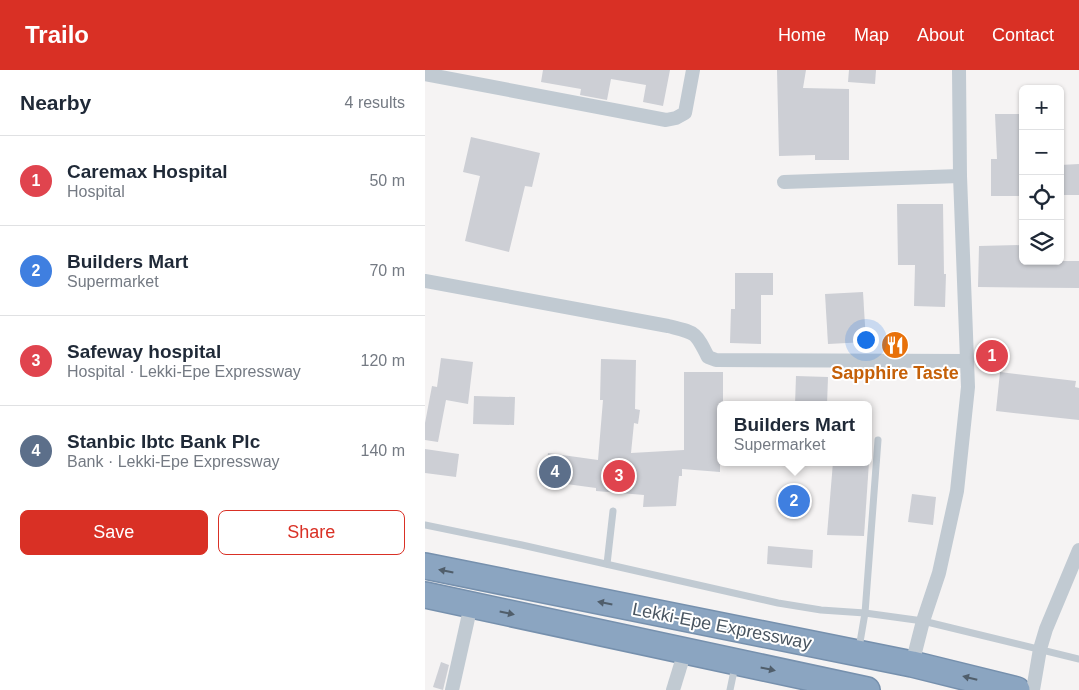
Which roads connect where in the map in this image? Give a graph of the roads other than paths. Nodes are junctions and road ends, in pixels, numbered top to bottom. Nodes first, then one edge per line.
1 (693, 70) edge
2 (959, 70) edge
3 (425, 74) edge
4 (960, 176) junction
5 (784, 182) dead end
6 (425, 281) edge
7 (967, 361) junction
8 (878, 440) dead end
9 (613, 511) dead end
10 (425, 526) edge
11 (1079, 550) edge
12 (607, 564) junction
13 (425, 566) edge
14 (425, 595) edge
15 (471, 605) junction
16 (865, 613) junction
17 (923, 621) junction
18 (1040, 649) junction
19 (685, 651) junction
20 (858, 654) junction
21 (1079, 659) edge
22 (736, 662) junction
23 (913, 664) junction
24 (842, 687) edge
25 (453, 690) edge
26 (673, 690) edge
27 (730, 690) edge
28 (867, 690) edge
29 (1017, 690) edge
30 (1033, 690) edge

1 - 3 street
2 - 4 street
4 - 5 street
4 - 7 street
6 - 7 street
7 - 17 street
8 - 16 lane
9 - 12 lane
10 - 12 lane
11 - 18 street
12 - 16 lane
20 -> 13 highway, Lekki-Epe Expressway
14 - 15 highway, Lekki-Epe Expressway
15 -> 19 highway, Lekki-Epe Expressway
15 - 25 street
16 - 17 lane
16 - 20 lane
17 - 18 lane
17 - 23 street
18 - 21 lane
18 - 30 street
19 - 22 highway, Lekki-Epe Expressway
19 - 26 street
20 - 23 highway, Lekki-Epe Expressway
22 -> 24 highway, Lekki-Epe Expressway
22 - 27 lane
29 -> 23 highway, Lekki-Epe Expressway
24 - 28 highway, Lekki-Epe Expressway

